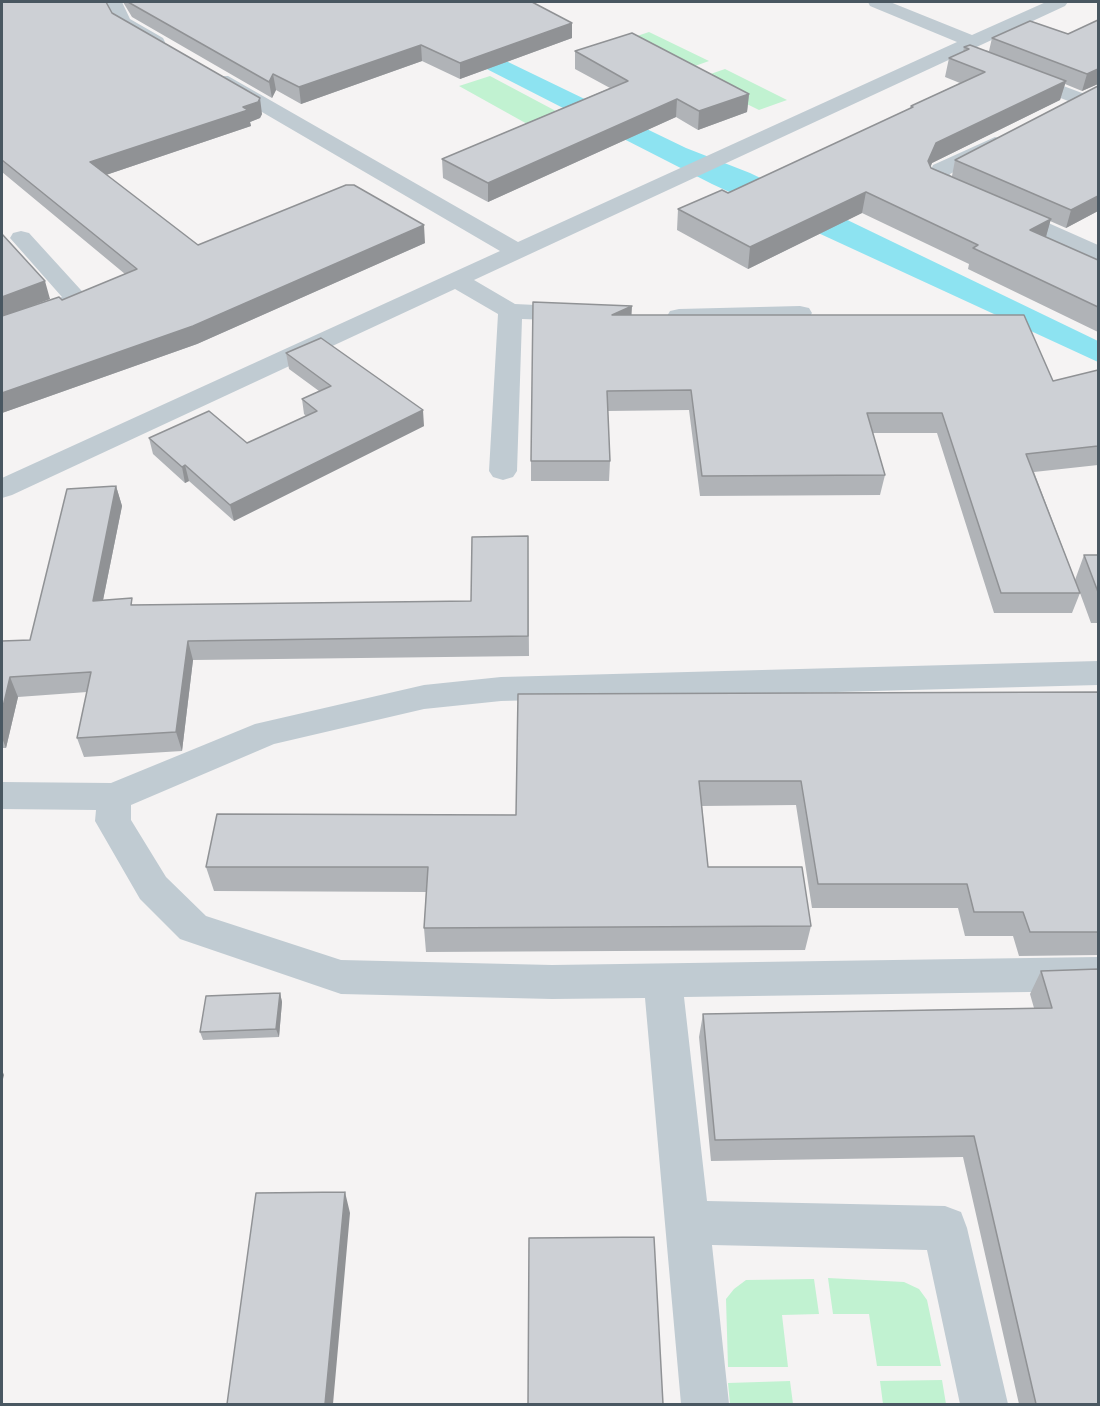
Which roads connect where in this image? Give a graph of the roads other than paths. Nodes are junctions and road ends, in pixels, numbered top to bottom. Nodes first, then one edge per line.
1 (114, 2) edge
2 (876, 2) edge
3 (1059, 2) edge
4 (965, 50) junction
5 (173, 51) edge
6 (204, 69) edge
7 (1007, 70) edge
8 (1090, 96) edge
9 (1062, 110) edge
10 (1012, 135) edge
11 (10, 235) edge
12 (517, 251) junction
13 (1098, 253) edge
14 (455, 279) junction
15 (510, 311) junction
16 (800, 314) edge
17 (600, 315) edge
18 (656, 317) edge
19 (2, 327) edge
20 (503, 471) dead end
21 (2, 489) edge
22 (1098, 673) edge
23 (2, 796) edge
24 (114, 797) junction
25 (1098, 974) edge
26 (663, 981) junction
27 (686, 1223) junction
28 (705, 1404) edge
29 (984, 1404) edge

1 - 5 street
2 - 4 street
3 - 4 street
4 - 12 street
6 - 12 street
7 - 8 street
8 - 9 street
10 - 13 street
11 - 19 street
12 - 14 street
14 - 15 street
14 - 21 street
15 - 17 street
15 - 20 street
16 - 18 street
22 - 24 street
23 - 24 street
24 - 26 street
25 - 26 street
26 - 27 street
27 - 28 street
27 - 29 street

